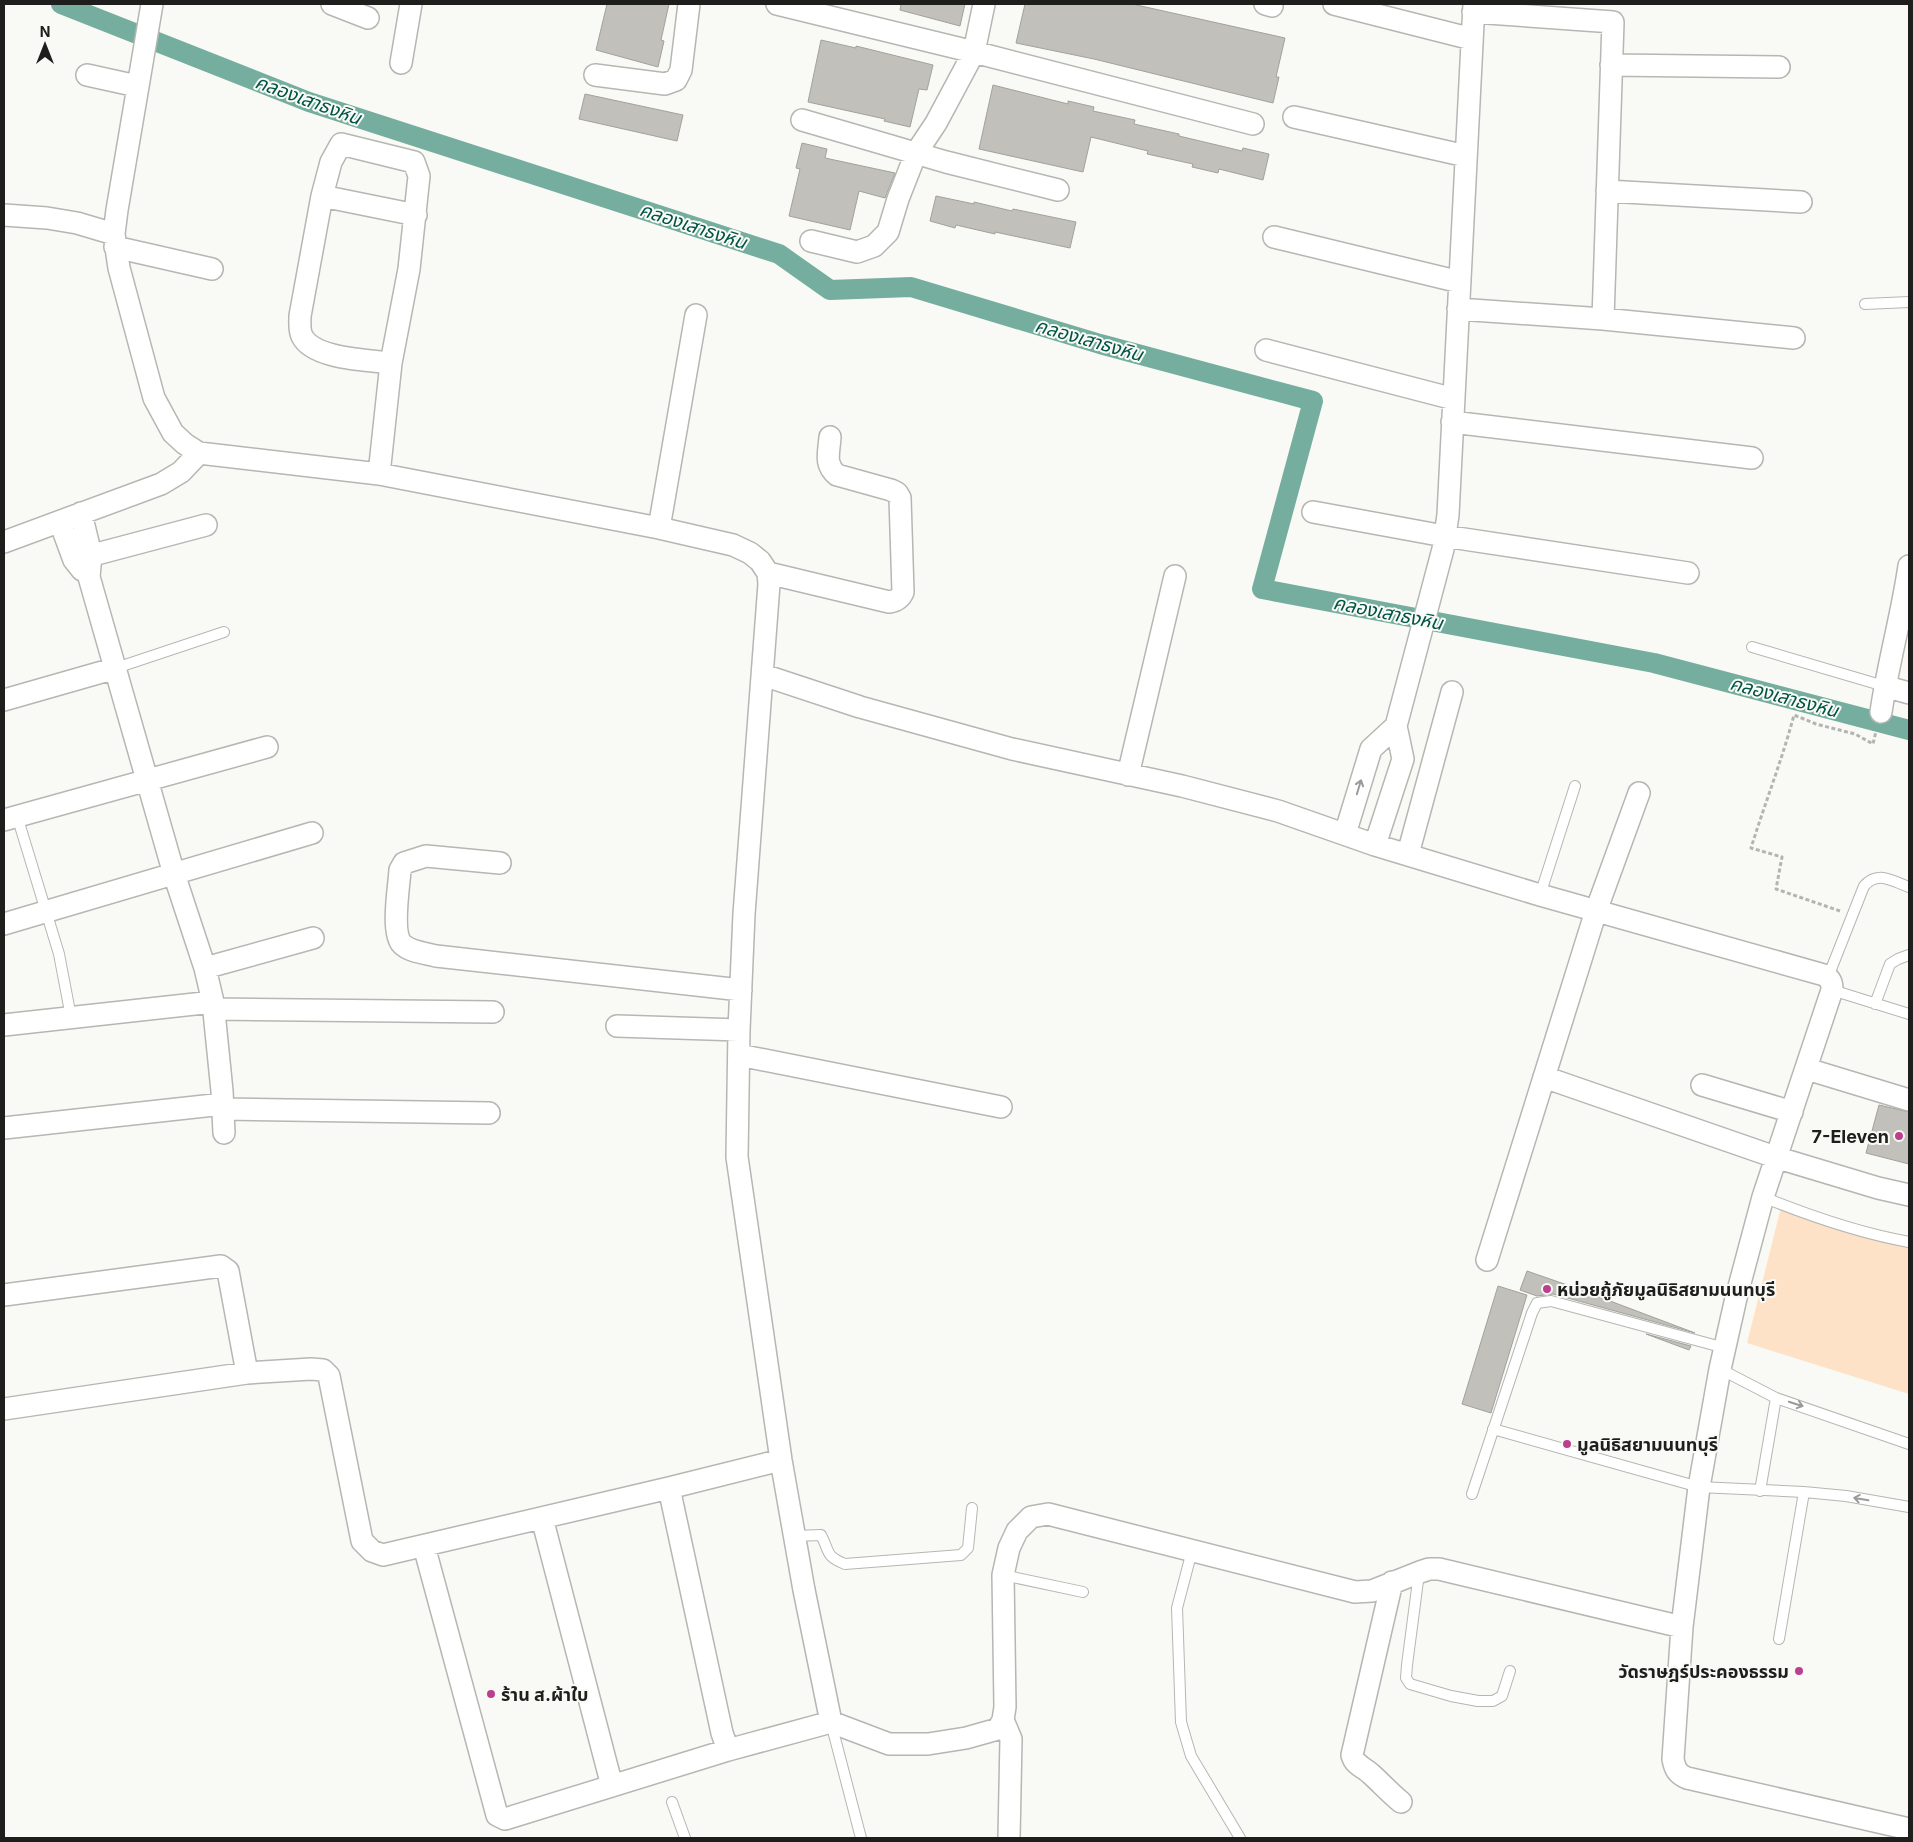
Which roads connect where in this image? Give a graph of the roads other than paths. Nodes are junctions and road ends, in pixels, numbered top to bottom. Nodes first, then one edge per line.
1 (152, 4) edge
2 (332, 4) edge
3 (411, 4) edge
4 (690, 4) edge
5 (777, 4) edge
6 (984, 4) edge
7 (1334, 4) edge
8 (1474, 8) edge
9 (368, 18) dead end
10 (1472, 39) junction
11 (974, 52) junction
12 (401, 63) dead end
13 (1611, 65) junction
14 (1779, 66) dead end
15 (86, 75) dead end
16 (595, 75) dead end
17 (137, 86) junction
18 (1294, 116) dead end
19 (802, 120) dead end
20 (1253, 124) dead end
21 (916, 153) junction
22 (1466, 156) junction
23 (1058, 190) dead end
24 (1607, 191) junction
25 (322, 196) junction
26 (1801, 202) dead end
27 (4, 215) edge
28 (416, 215) junction
29 (1274, 237) dead end
30 (115, 241) junction
31 (811, 241) dead end
32 (212, 269) dead end
33 (1460, 282) junction
34 (1909, 302) edge
35 (1865, 304) dead end
36 (1458, 309) junction
37 (696, 315) dead end
38 (1603, 318) junction
39 (1794, 338) dead end
40 (1266, 350) dead end
41 (391, 363) junction
42 (1454, 399) junction
43 (1452, 422) junction
44 (830, 437) dead end
45 (199, 453) junction
46 (1752, 458) dead end
47 (378, 474) junction
48 (1313, 512) dead end
49 (81, 514) junction
50 (60, 522) junction
51 (206, 525) dead end
52 (659, 528) junction
53 (1444, 536) junction
54 (4, 542) edge
55 (83, 557) junction
56 (1909, 566) edge
57 (1688, 573) dead end
58 (768, 574) junction
59 (1175, 576) dead end
60 (224, 632) dead end
61 (1752, 647) dead end
62 (116, 668) junction
63 (764, 675) junction
64 (1884, 686) junction
65 (1452, 692) dead end
66 (1909, 693) edge
67 (4, 700) edge
68 (1880, 712) dead end
69 (1396, 726) junction
70 (267, 747) dead end
71 (1128, 775) junction
72 (147, 780) junction
73 (1575, 786) dead end
74 (1639, 793) dead end
75 (10, 818) edge
76 (312, 833) dead end
77 (1346, 834) junction
78 (1376, 844) junction
79 (1408, 854) junction
80 (500, 863) dead end
81 (174, 874) junction
82 (1909, 887) edge
83 (1540, 895) junction
84 (1596, 911) junction
85 (46, 912) junction
86 (4, 924) edge
87 (313, 938) dead end
88 (1909, 956) edge
89 (205, 968) junction
90 (1830, 984) junction
91 (741, 990) junction
92 (1875, 1004) junction
93 (214, 1006) junction
94 (493, 1012) dead end
95 (1909, 1014) edge
96 (71, 1017) junction
97 (4, 1025) edge
98 (617, 1026) dead end
99 (739, 1030) junction
100 (738, 1055) junction
101 (1807, 1069) junction
102 (1544, 1078) junction
103 (1702, 1085) dead end
104 (1909, 1100) edge
105 (223, 1107) junction
106 (1001, 1107) dead end
107 (1792, 1112) junction
108 (488, 1113) dead end
109 (4, 1128) edge
110 (224, 1133) dead end
111 (1775, 1157) junction
112 (1909, 1195) edge
113 (1763, 1197) junction
114 (1909, 1242) edge
115 (1487, 1260) dead end
116 (4, 1295) edge
117 (1723, 1358) junction
118 (247, 1373) junction
119 (1776, 1398) junction
120 (4, 1409) edge
121 (1493, 1429) junction
122 (1909, 1444) edge
123 (782, 1460) junction
124 (1699, 1487) junction
125 (669, 1488) junction
126 (1760, 1490) junction
127 (1804, 1492) junction
128 (1472, 1494) dead end
129 (1909, 1507) edge
130 (972, 1508) dead end
131 (542, 1518) junction
132 (795, 1536) junction
133 (424, 1546) junction
134 (1192, 1550) junction
135 (1420, 1572) junction
136 (1003, 1575) junction
137 (1392, 1582) junction
138 (1083, 1592) dead end
139 (1682, 1627) junction
140 (1779, 1639) dead end
141 (1510, 1671) dead end
142 (1003, 1720) junction
143 (831, 1722) junction
144 (728, 1750) junction
145 (612, 1786) junction
146 (672, 1802) dead end
147 (1401, 1802) dead end
148 (1909, 1829) edge
149 (685, 1838) edge
150 (861, 1838) edge
151 (1009, 1838) edge
152 (1240, 1838) edge

1 - 17 street
2 - 9 street
3 - 12 street
4 - 16 street
5 - 11 street
6 - 11 street
7 - 10 street
8 - 10 street
8 - 13 street
10 - 22 street
11 - 20 street
11 - 21 street
13 - 14 street
13 - 24 street
15 - 17 street
17 - 30 street
18 - 22 street
19 - 21 street
21 - 23 street
21 - 31 street
22 - 33 street
24 - 26 street
24 - 38 street
25 - 28 street
25 - 28 street
25 - 41 street
27 - 30 street
28 - 41 street
29 - 33 street
30 - 32 street
30 - 45 street
33 - 36 street
34 - 35 lane
36 - 38 street
36 - 42 street
37 - 52 street
38 - 39 street
40 - 42 street
41 - 47 street
42 - 43 street
43 - 46 street
43 - 53 street
44 - 58 street
45 - 47 street
45 - 49 street
47 - 52 street
48 - 53 street
49 - 50 street
49 - 55 street
50 - 54 street
50 - 55 street
51 - 55 street
52 - 58 street
53 - 57 street
53 - 69 street
55 - 62 street
56 - 64 street
58 - 63 street
59 - 71 street
60 - 62 lane
61 - 64 lane
62 - 67 street
62 - 72 street
63 - 71 street
63 - 91 street
64 - 66 street
64 - 68 street
65 - 79 street
77 -> 69 street
69 - 78 street
70 - 72 street
71 - 77 street
72 - 75 street
72 - 81 street
73 - 83 lane
74 - 84 street
75 - 85 lane
76 - 81 street
77 - 78 street
78 - 79 street
79 - 83 street
80 - 91 street
81 - 85 street
81 - 89 street
82 - 90 lane
83 - 84 street
84 - 90 street
84 - 102 street
85 - 86 street
85 - 96 lane
87 - 89 street
88 - 92 lane
89 - 93 street
90 - 92 lane
90 - 101 street
91 - 99 street
92 - 95 lane
93 - 94 street
93 - 96 street
93 - 105 street
96 - 97 street
98 - 99 street
99 - 100 street
100 - 106 street
100 - 123 street
101 - 104 street
101 - 107 street
102 - 111 street
102 - 115 street
103 - 107 street
105 - 108 street
105 - 109 street
105 - 110 street
107 - 111 street
111 - 112 street
111 - 113 street
113 - 114 lane
113 - 117 street
116 - 118 street
117 - 119 lane
117 - 121 lane
117 - 124 street
118 - 120 street
118 - 133 street
119 -> 122 lane
119 - 126 lane
121 - 124 lane
121 - 128 lane
123 - 125 street
123 - 132 street
124 - 126 lane
124 - 139 street
125 - 131 street
125 - 144 street
126 - 127 lane
129 -> 127 lane
127 - 140 lane
130 - 132 lane
131 - 133 street
131 - 145 street
132 - 143 street
133 - 145 street
134 - 136 street
134 - 137 street
134 - 152 lane
135 - 137 street
135 - 139 street
135 - 141 lane
136 - 138 lane
136 - 142 street
137 - 147 street
139 - 148 street
142 - 143 street
142 - 151 street
143 - 144 street
143 - 150 lane
144 - 145 street
146 - 149 lane

